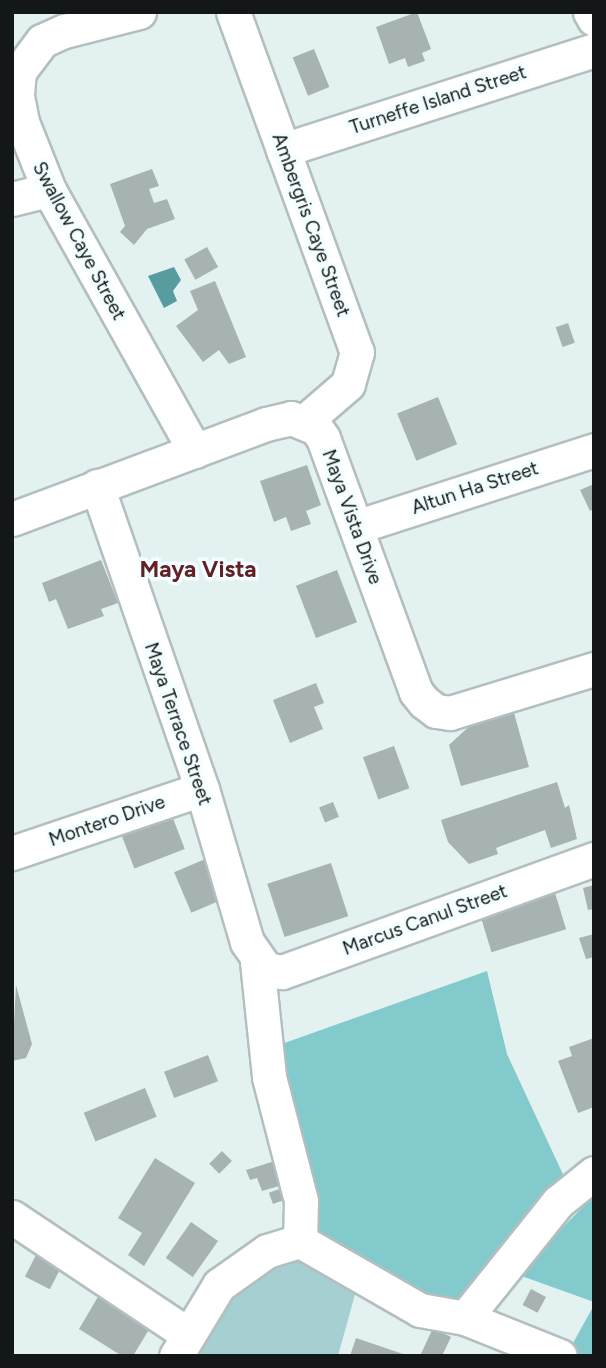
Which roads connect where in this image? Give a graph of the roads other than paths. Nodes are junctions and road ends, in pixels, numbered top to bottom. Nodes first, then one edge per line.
1 (138, 12) edge
2 (233, 12) edge
3 (590, 12) edge
4 (594, 19) edge
5 (594, 50) edge
6 (283, 150) junction
7 (48, 190) junction
8 (12, 199) edge
9 (304, 422) junction
10 (594, 450) edge
11 (195, 451) junction
12 (97, 486) junction
13 (12, 519) edge
14 (356, 527) junction
15 (594, 669) edge
16 (202, 789) junction
17 (12, 853) edge
18 (594, 859) edge
19 (257, 962) junction
20 (594, 1173) edge
21 (12, 1217) edge
22 (300, 1241) junction
23 (465, 1318) junction
24 (181, 1344) edge
25 (560, 1356) edge

1 - 7 street, Swallow Caye Street
2 - 6 street, Ambergris Caye Street
3 - 4 street
5 - 6 street, Turneffe Island Street
6 - 9 street, Ambergris Caye Street
7 - 8 street
7 - 11 street, Swallow Caye Street
9 - 11 street
9 - 14 street, Maya Vista Drive
10 - 14 street, Altun Ha Street
11 - 12 street
12 - 13 street
12 - 16 street, Maya Terrace Street
14 - 15 street, Maya Vista Drive
16 - 17 street, Montero Drive
16 - 19 street, Maya Terrace Street
18 - 19 street, Marcus Canul Street
19 - 22 street, Maya Terrace Street
20 - 23 street
21 - 24 street
22 - 23 street
22 - 24 street
23 - 25 street

